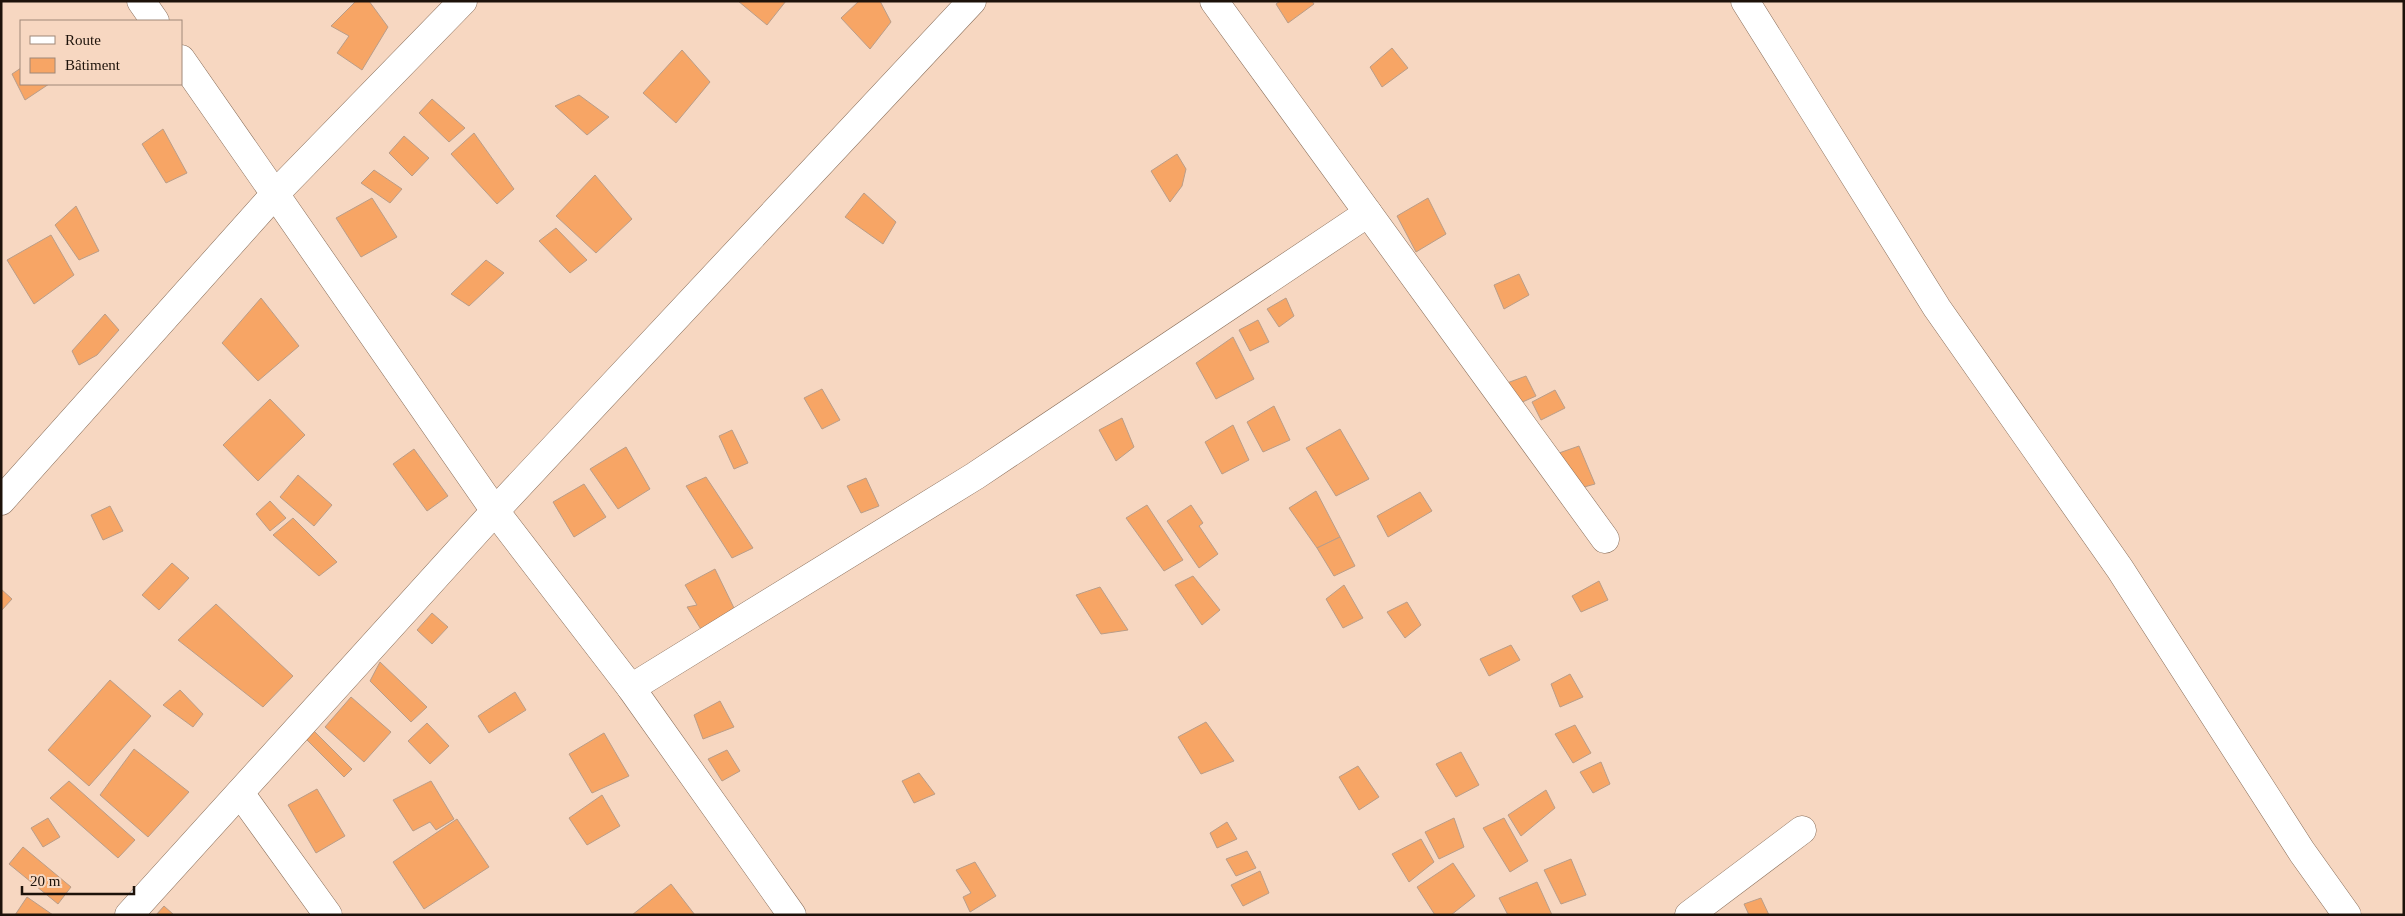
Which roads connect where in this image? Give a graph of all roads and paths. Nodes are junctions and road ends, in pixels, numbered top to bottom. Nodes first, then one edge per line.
1 (141, 1) edge
2 (463, 1) edge
3 (972, 1) edge
4 (1214, 1) edge
5 (1745, 1) edge
6 (154, 20) edge
7 (182, 60) edge
8 (275, 194) junction
9 (1368, 213) junction
10 (1, 501) edge
11 (495, 512) junction
12 (1606, 539) dead end
13 (631, 688) junction
14 (240, 793) junction
15 (1802, 830) dead end
16 (129, 915) edge
17 (328, 915) edge
18 (792, 915) edge
19 (1689, 915) edge
20 (2346, 915) edge

1 - 6 street
2 - 8 street
3 - 11 street
4 - 9 street
5 - 20 street
7 - 8 street
8 - 10 street
8 - 11 street
9 - 12 street
9 - 13 street
11 - 13 street
11 - 14 street
13 - 18 street
14 - 16 street
14 - 17 street
15 - 19 street

